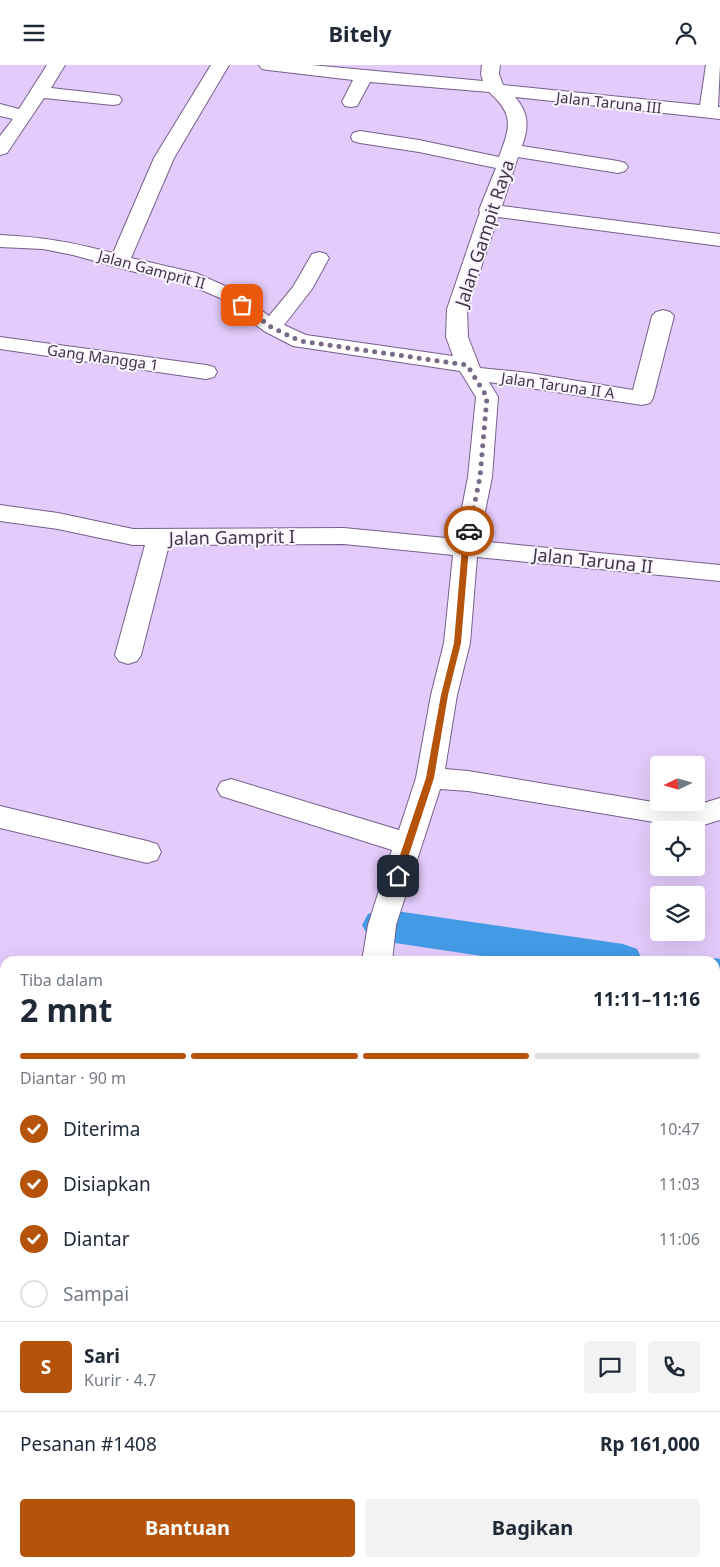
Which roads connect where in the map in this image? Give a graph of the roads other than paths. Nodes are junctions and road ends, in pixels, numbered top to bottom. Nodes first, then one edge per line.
1 (56, 65) edge
2 (220, 65) edge
3 (268, 65) edge
4 (491, 65) edge
5 (715, 65) edge
6 (364, 75) junction
7 (496, 89) junction
8 (40, 92) junction
9 (112, 100) dead end
10 (351, 102) dead end
11 (0, 110) edge
12 (714, 112) edge
13 (24, 116) junction
14 (360, 137) dead end
15 (0, 149) edge
16 (509, 157) junction
17 (618, 167) dead end
18 (489, 209) junction
19 (720, 240) edge
20 (0, 241) edge
21 (319, 258) dead end
22 (119, 261) junction
23 (663, 316) dead end
24 (271, 327) junction
25 (0, 343) edge
26 (470, 369) junction
27 (206, 371) dead end
28 (0, 513) edge
29 (159, 538) junction
30 (466, 547) junction
31 (720, 573) edge
32 (128, 655) dead end
33 (430, 778) junction
34 (231, 789) dead end
35 (720, 809) edge
36 (0, 817) edge
37 (408, 843) junction
38 (147, 852) dead end
39 (379, 956) edge

1 - 8 street
2 - 22 street
3 - 6 street, Jalan Taruna III
4 - 7 street
5 - 12 street
6 - 7 street, Jalan Taruna III
6 - 10 street
7 - 12 street, Jalan Taruna III
7 - 16 street, Jalan Gampit Raya
8 - 9 street
8 - 13 street
11 - 13 street
13 - 15 street
14 - 16 street
16 - 17 street
16 - 18 street, Jalan Gampit Raya
18 - 19 street
18 - 26 street, Jalan Gampit Raya
20 - 22 street, Jalan Gamprit II
21 - 24 street
22 - 24 street, Jalan Gamprit II
23 - 26 street, Jalan Taruna II A
24 - 26 street, Jalan Gamprit II
25 - 27 street, Gang Mangga 1
26 - 30 street, Jalan Gampit Raya
28 - 29 street, Jalan Gamprit I
29 - 30 street, Jalan Gamprit I
29 - 32 street
30 - 31 street, Jalan Taruna II
30 - 33 street, Jalan Gampit Raya
33 - 35 street
33 - 37 street, Jalan Gampit Raya
34 - 37 street
36 - 38 street
37 - 39 street, Jalan Gampit Raya

